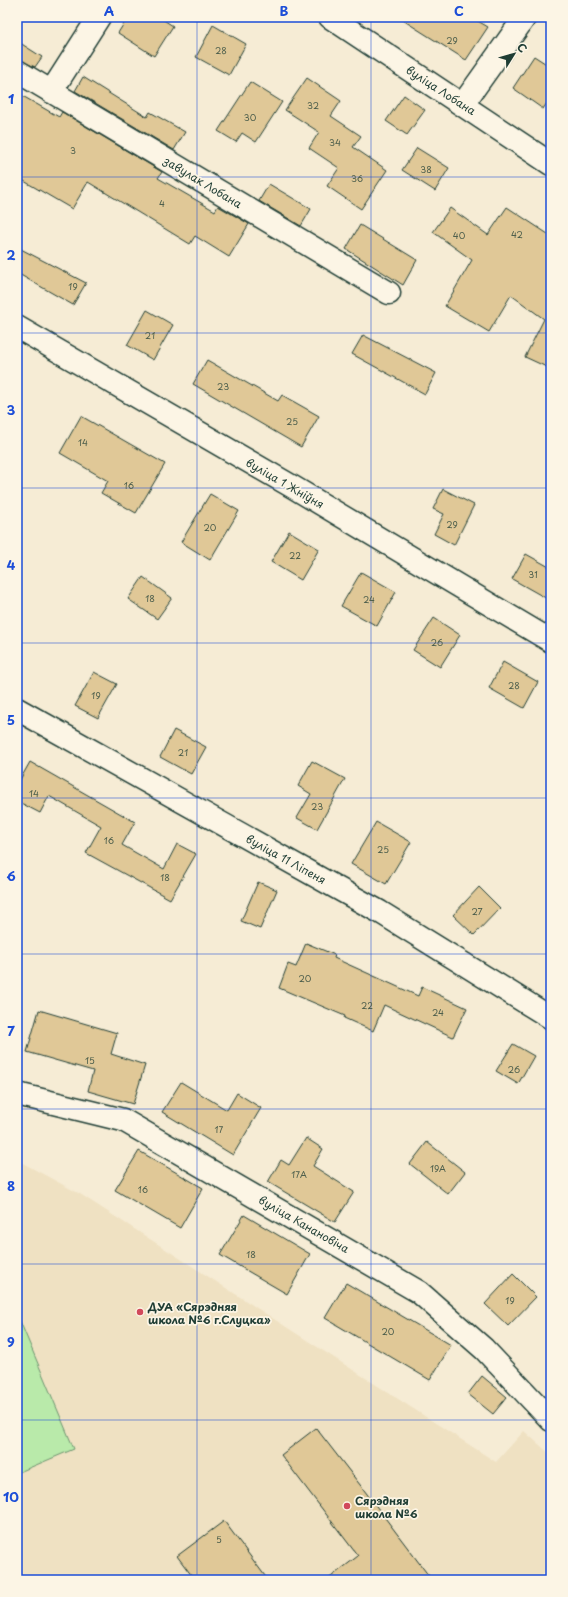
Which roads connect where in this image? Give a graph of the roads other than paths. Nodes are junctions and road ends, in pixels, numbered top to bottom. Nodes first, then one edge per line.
1 (99, 17) edge
2 (330, 17) edge
3 (525, 17) edge
4 (17, 71) edge
5 (51, 92) junction
6 (463, 104) junction
7 (551, 164) edge
8 (389, 293) dead end
9 (17, 327) edge
10 (551, 641) edge
11 (17, 709) edge
12 (551, 1018) edge
13 (17, 1094) edge
14 (551, 1420) edge

1 - 5 street
2 - 6 street, вуліца Лобана
3 - 6 street
4 - 5 street, завулак Лобана
5 - 8 street, завулак Лобана
6 - 7 street, вуліца Лобана
9 - 10 street, вуліца 1 Жніўня
11 - 12 street, вуліца 11 Ліпеня
13 - 14 street, вуліца Канановіча

